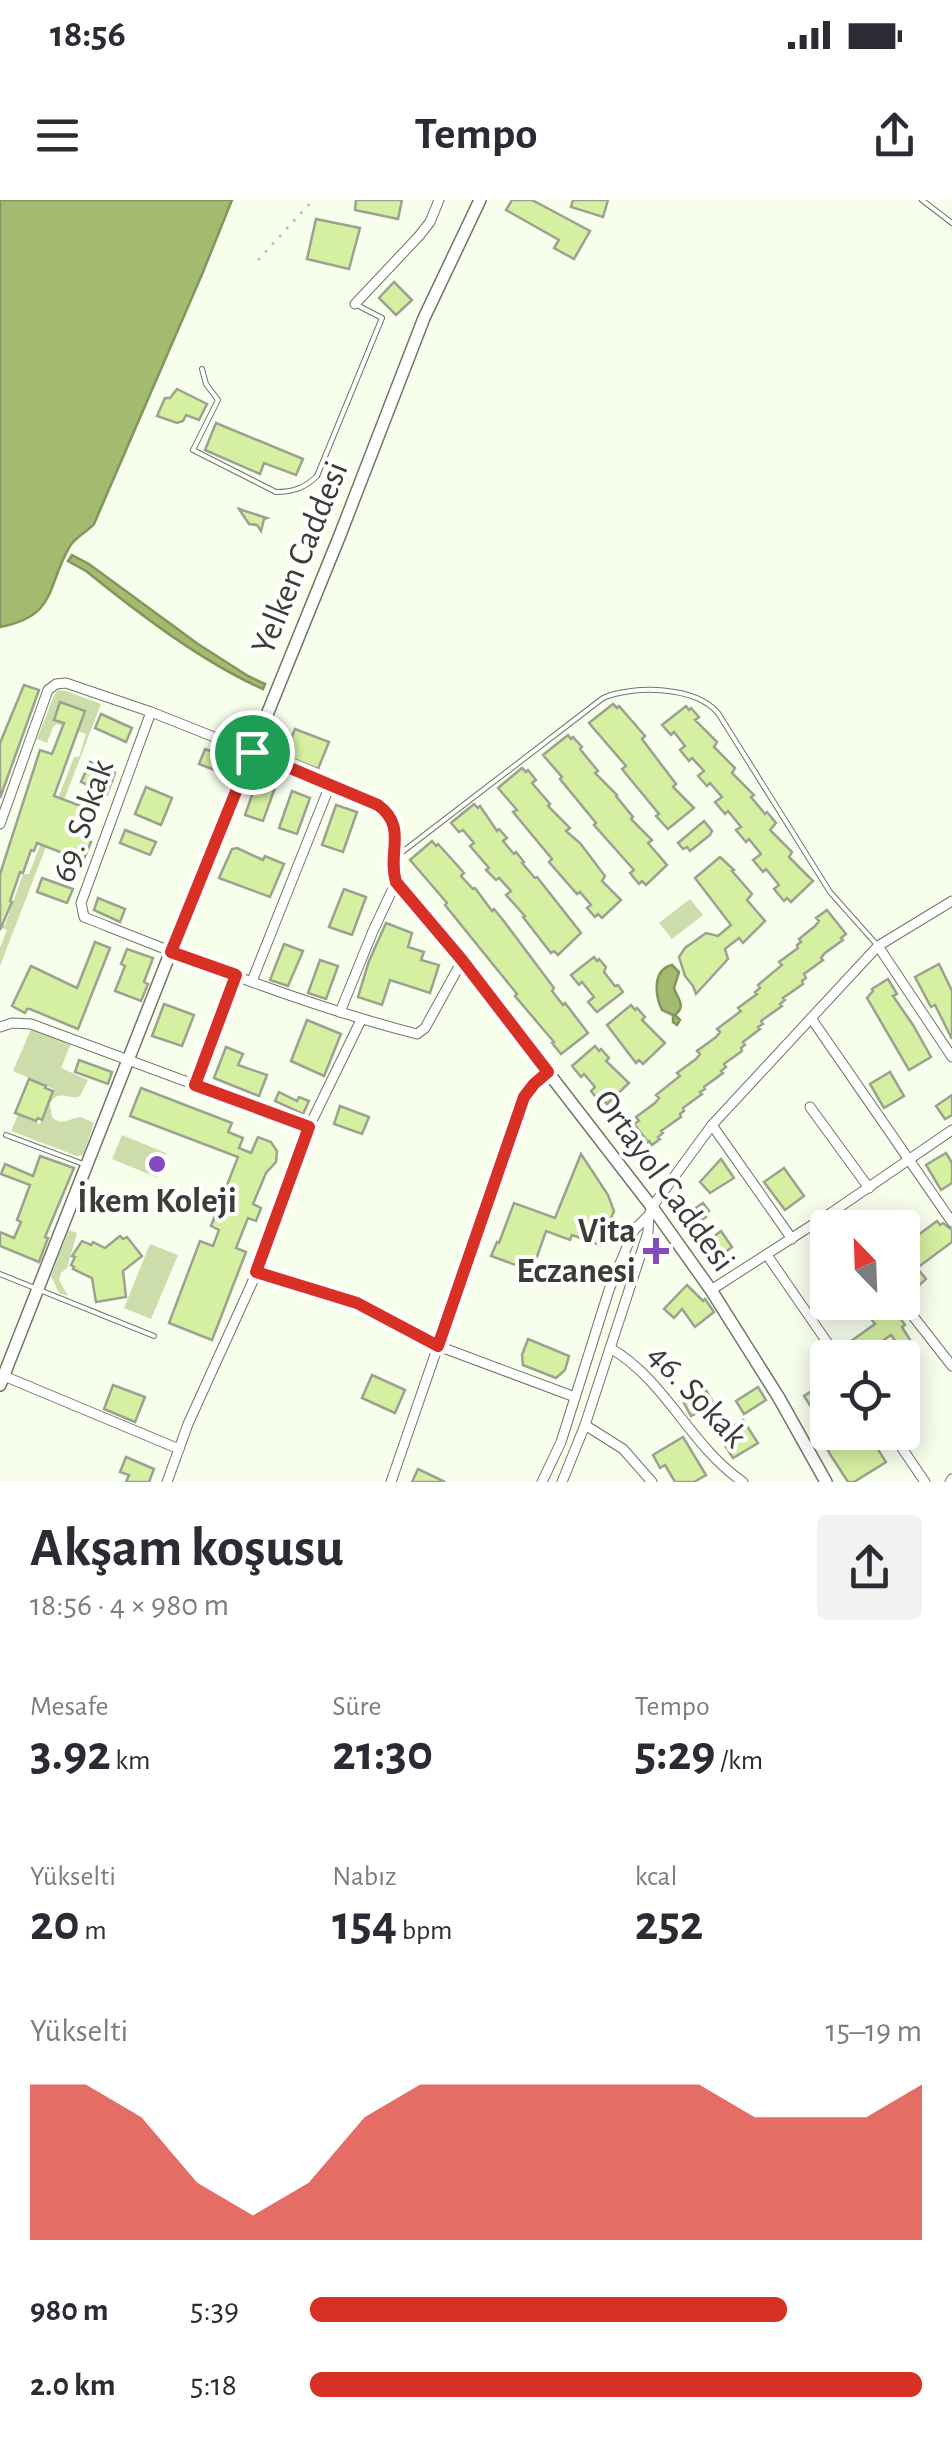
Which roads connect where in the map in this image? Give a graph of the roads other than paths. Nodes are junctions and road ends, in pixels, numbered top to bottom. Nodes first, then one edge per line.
1 (440, 200) edge
2 (480, 200) edge
3 (922, 200) edge
4 (952, 223) edge
5 (355, 304) joint
6 (202, 369) dead end
7 (150, 712) junction
8 (252, 752) junction
9 (330, 785) junction
10 (0, 824) edge
11 (393, 859) junction
12 (396, 882) junction
13 (952, 902) edge
14 (878, 946) junction
15 (171, 952) junction
16 (462, 960) junction
17 (236, 975) junction
18 (252, 980) junction
19 (340, 1012) junction
20 (811, 1018) junction
21 (361, 1020) junction
22 (0, 1027) edge
23 (952, 1057) edge
24 (128, 1060) junction
25 (548, 1072) junction
26 (195, 1085) junction
27 (810, 1107) dead end
28 (712, 1125) junction
29 (309, 1127) junction
30 (952, 1130) edge
31 (6, 1135) dead end
32 (908, 1160) junction
33 (86, 1165) junction
34 (868, 1188) junction
35 (837, 1210) edge
36 (650, 1211) junction
37 (952, 1222) edge
38 (810, 1227) edge
39 (792, 1239) junction
40 (766, 1256) junction
41 (256, 1272) junction
42 (0, 1274) edge
43 (37, 1289) junction
44 (711, 1290) junction
45 (916, 1320) edge
46 (154, 1336) dead end
47 (825, 1340) edge
48 (438, 1346) junction
49 (610, 1348) junction
50 (952, 1366) edge
51 (2, 1381) edge
52 (576, 1396) junction
53 (584, 1424) junction
54 (179, 1450) junction
55 (903, 1450) edge
56 (167, 1482) edge
57 (391, 1482) edge
58 (542, 1482) edge
59 (562, 1482) edge
60 (652, 1482) edge
61 (743, 1482) edge
62 (826, 1482) edge
63 (925, 1482) edge

1 - 5 street
2 - 8 street, Yelken Caddesi
3 - 4 lane
5 - 6 lane
7 - 8 street
7 - 10 street
7 - 15 street, 69. Sokak
8 - 9 street
8 - 15 street, Yelken Caddesi
9 - 11 street
9 - 18 street
11 - 12 street
11 - 14 lane
12 - 16 street, Ortayol Caddesi
12 - 19 street
13 - 14 street
14 - 20 street
14 - 23 street
15 - 17 street
15 - 24 street, Yelken Caddesi
16 - 21 street
16 - 25 street, Ortayol Caddesi
17 - 18 street
17 - 26 lane
18 - 19 street
19 - 21 street
20 - 28 street
20 - 32 street
21 - 29 street
22 - 24 street
24 - 26 street
24 - 33 street, Yelken Caddesi
25 - 36 street, Ortayol Caddesi
25 - 48 street
26 - 29 street
27 - 34 street
28 - 36 street
28 - 39 street
29 - 41 street
30 - 32 street
31 - 33 lane
32 - 34 street
32 - 37 street
33 - 43 street, Yelken Caddesi
34 - 35 street
36 - 44 street, Ortayol Caddesi
36 - 49 street
36 - 52 street
38 - 39 street
39 - 40 street
40 - 44 street
40 - 47 street
41 - 48 street
41 - 54 street
42 - 43 lane
43 - 46 lane
43 - 51 street, Yelken Caddesi
44 - 62 street, Ortayol Caddesi
45 - 50 street
48 - 52 street
48 - 57 street
49 - 53 street
49 - 61 street, 46. Sokak
51 - 54 street
52 - 58 street
53 - 59 street
53 - 60 street
54 - 56 street
55 - 63 street

